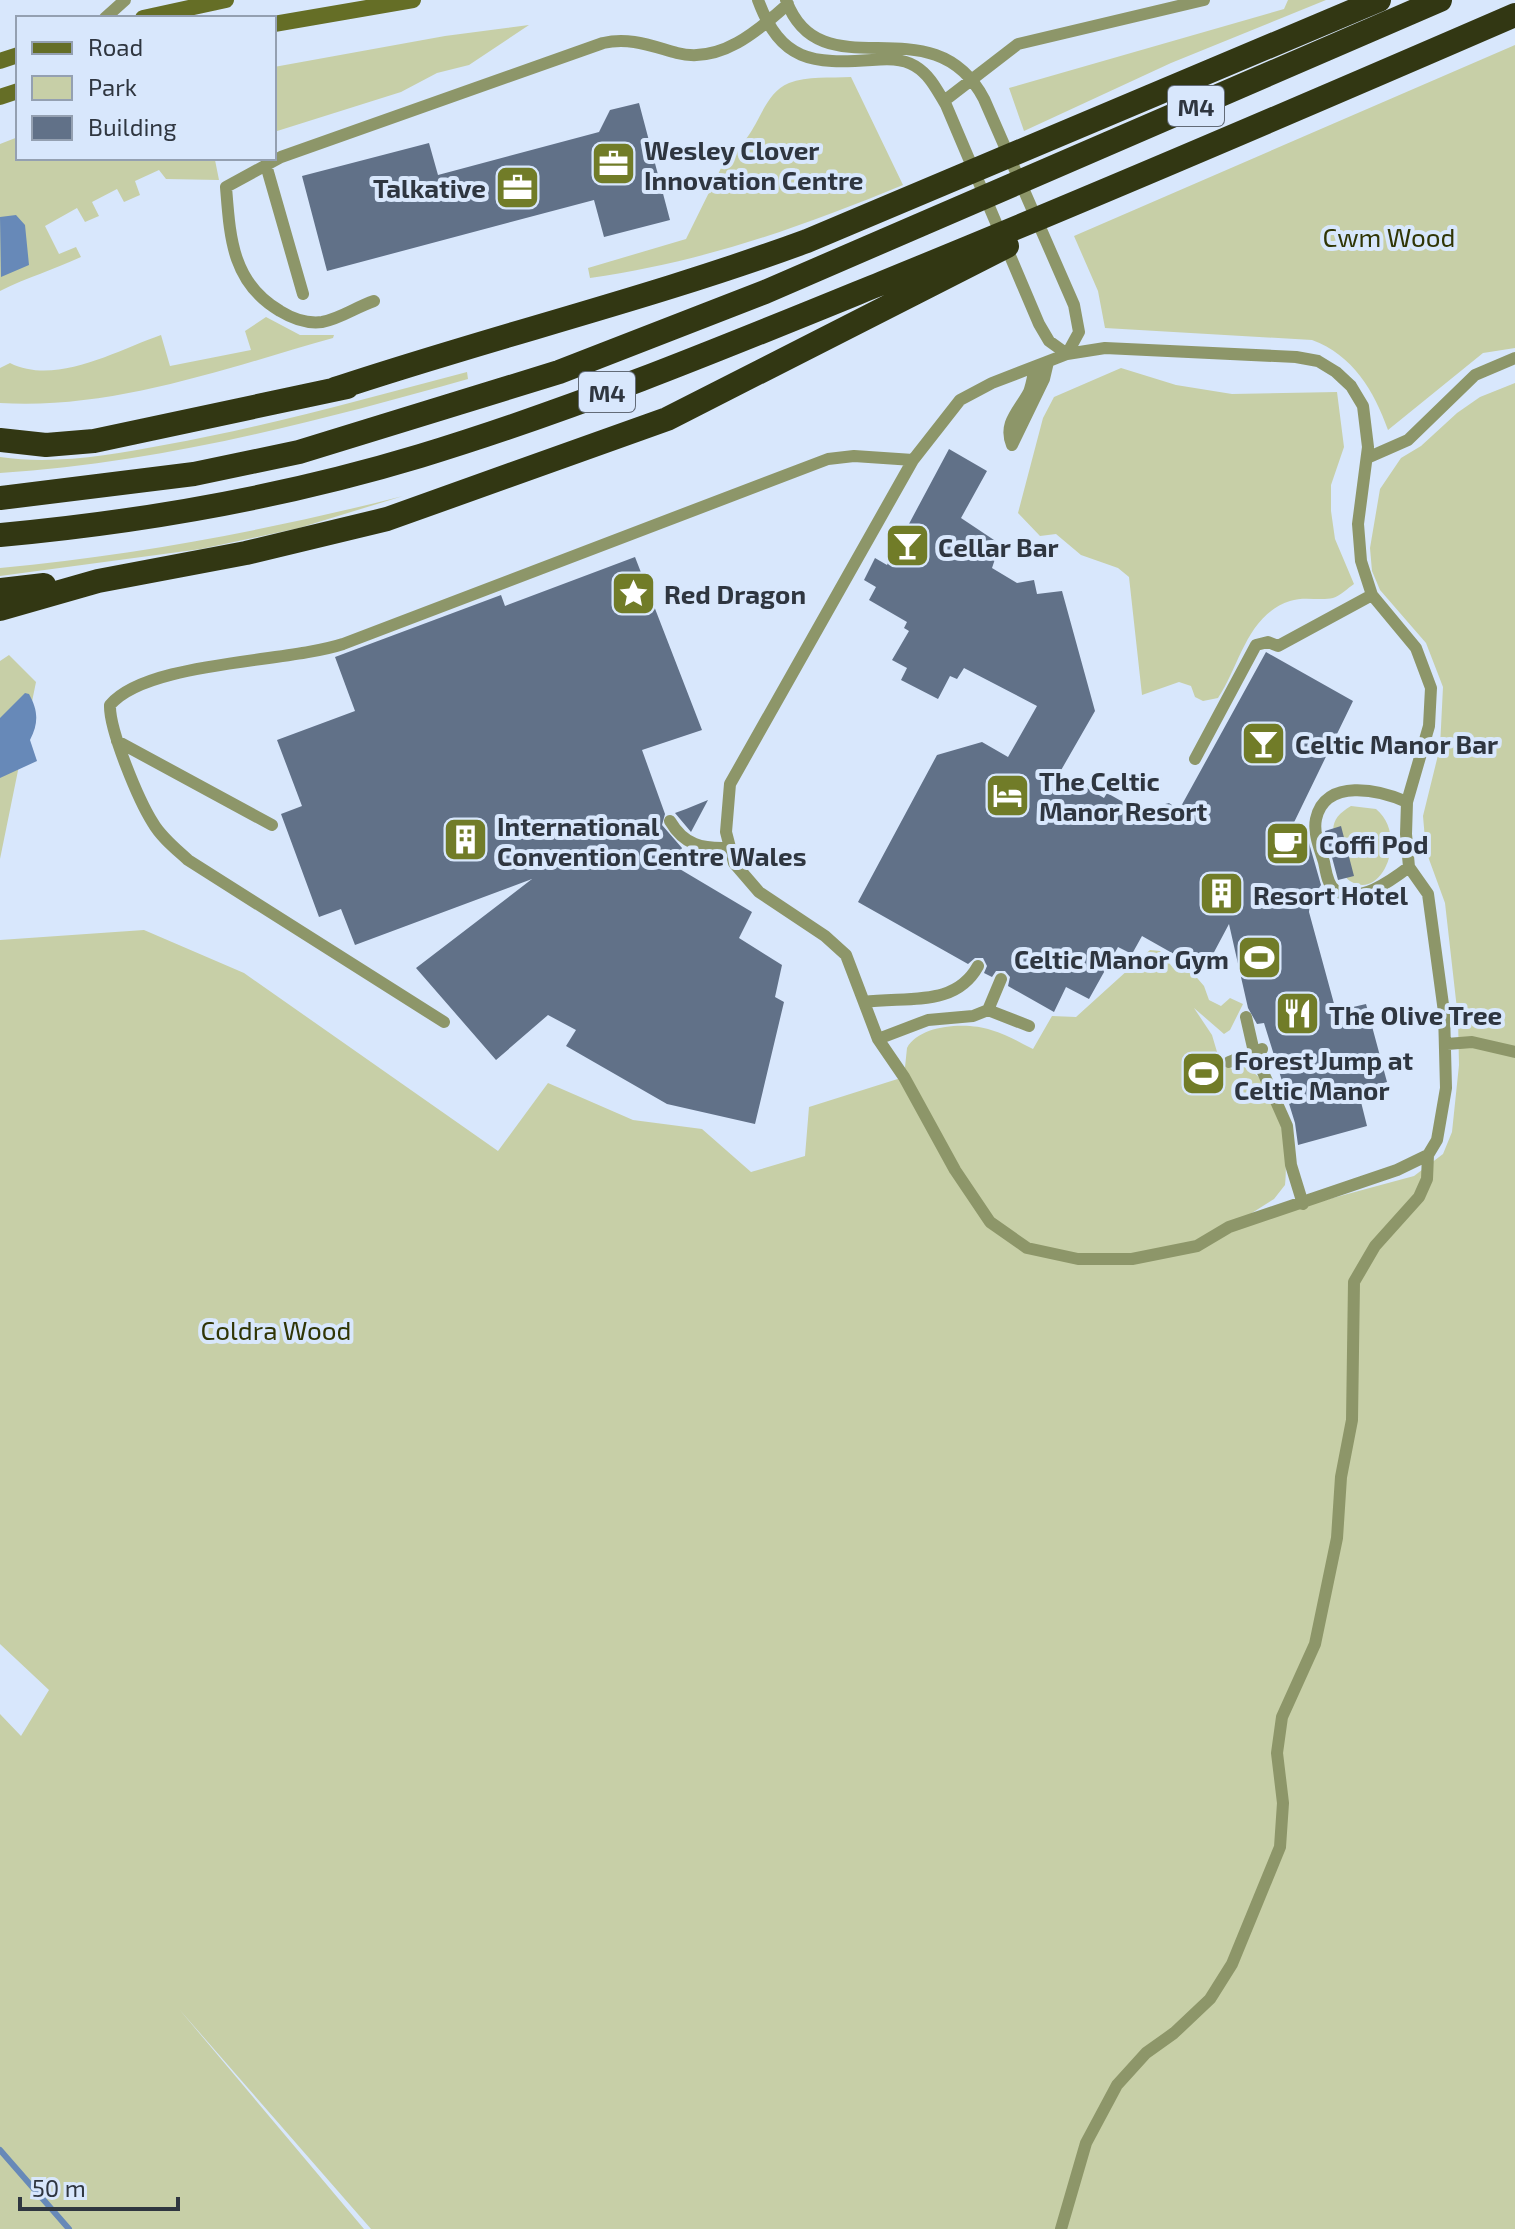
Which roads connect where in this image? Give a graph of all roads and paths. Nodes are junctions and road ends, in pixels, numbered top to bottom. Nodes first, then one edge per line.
1 (125, 0) edge
2 (226, 0) edge
3 (413, 0) edge
4 (758, 0) edge
5 (1204, 0) edge
6 (1379, 0) edge
7 (1440, 0) edge
8 (787, 2) edge
9 (1515, 15) edge
10 (107, 16) edge
11 (152, 16) edge
12 (768, 22) junction
13 (276, 24) edge
14 (974, 78) junction
15 (944, 101) junction
16 (266, 165) junction
17 (1107, 191) junction
18 (953, 212) junction
19 (303, 294) dead end
20 (374, 301) dead end
21 (1067, 354) junction
22 (1515, 358) edge
23 (1042, 365) junction
24 (335, 389) junction
25 (0, 440) edge
26 (1367, 458) junction
27 (913, 460) junction
28 (0, 498) edge
29 (0, 535) edge
30 (98, 581) junction
31 (0, 590) edge
32 (1372, 595) junction
33 (0, 609) edge
34 (117, 740) junction
35 (1195, 759) dead end
36 (1407, 802) junction
37 (670, 821) dead end
38 (272, 825) dead end
39 (728, 848) junction
40 (1409, 867) junction
41 (978, 966) dead end
42 (1001, 979) dead end
43 (864, 1002) junction
44 (988, 1010) junction
45 (1246, 1017) dead end
46 (444, 1022) dead end
47 (1029, 1026) dead end
48 (878, 1039) junction
49 (1447, 1044) junction
50 (1258, 1051) junction
51 (1515, 1052) edge
52 (1229, 1062) dead end
53 (1428, 1155) junction
54 (1303, 1204) junction
55 (1061, 2229) edge

1 - 10 lane
2 - 11 main road
3 - 13 main road
4 - 12 lane
5 - 14 lane
6 - 24 highway, M4
7 - 18 highway, M4
8 - 12 lane
8 - 14 lane
9 - 17 highway, M4
12 - 15 lane
12 - 16 lane
14 - 15 lane
14 - 21 lane
15 - 21 lane
16 - 19 lane
16 - 20 lane
17 - 29 highway, M4
17 - 30 highway, M4
18 - 24 highway, M4
18 - 28 highway, M4
21 - 23 lane
21 - 26 lane
22 - 26 lane
23 - 23 lane
23 - 27 lane
24 - 25 highway, M4
26 - 32 lane
27 - 34 lane
27 - 39 lane
30 - 31 highway, M4
30 - 33 highway, M4
32 - 35 lane
32 - 36 lane
34 - 38 lane
34 - 46 lane
36 - 40 lane
36 - 40 lane
37 - 39 lane
39 - 43 lane
40 - 49 lane
41 - 43 lane
42 - 44 lane
43 - 48 lane
44 - 47 lane
44 - 48 lane
45 - 50 lane
48 - 54 lane
49 - 51 lane
49 - 53 lane
50 - 52 lane
50 - 54 lane
53 - 54 lane
53 - 55 lane

